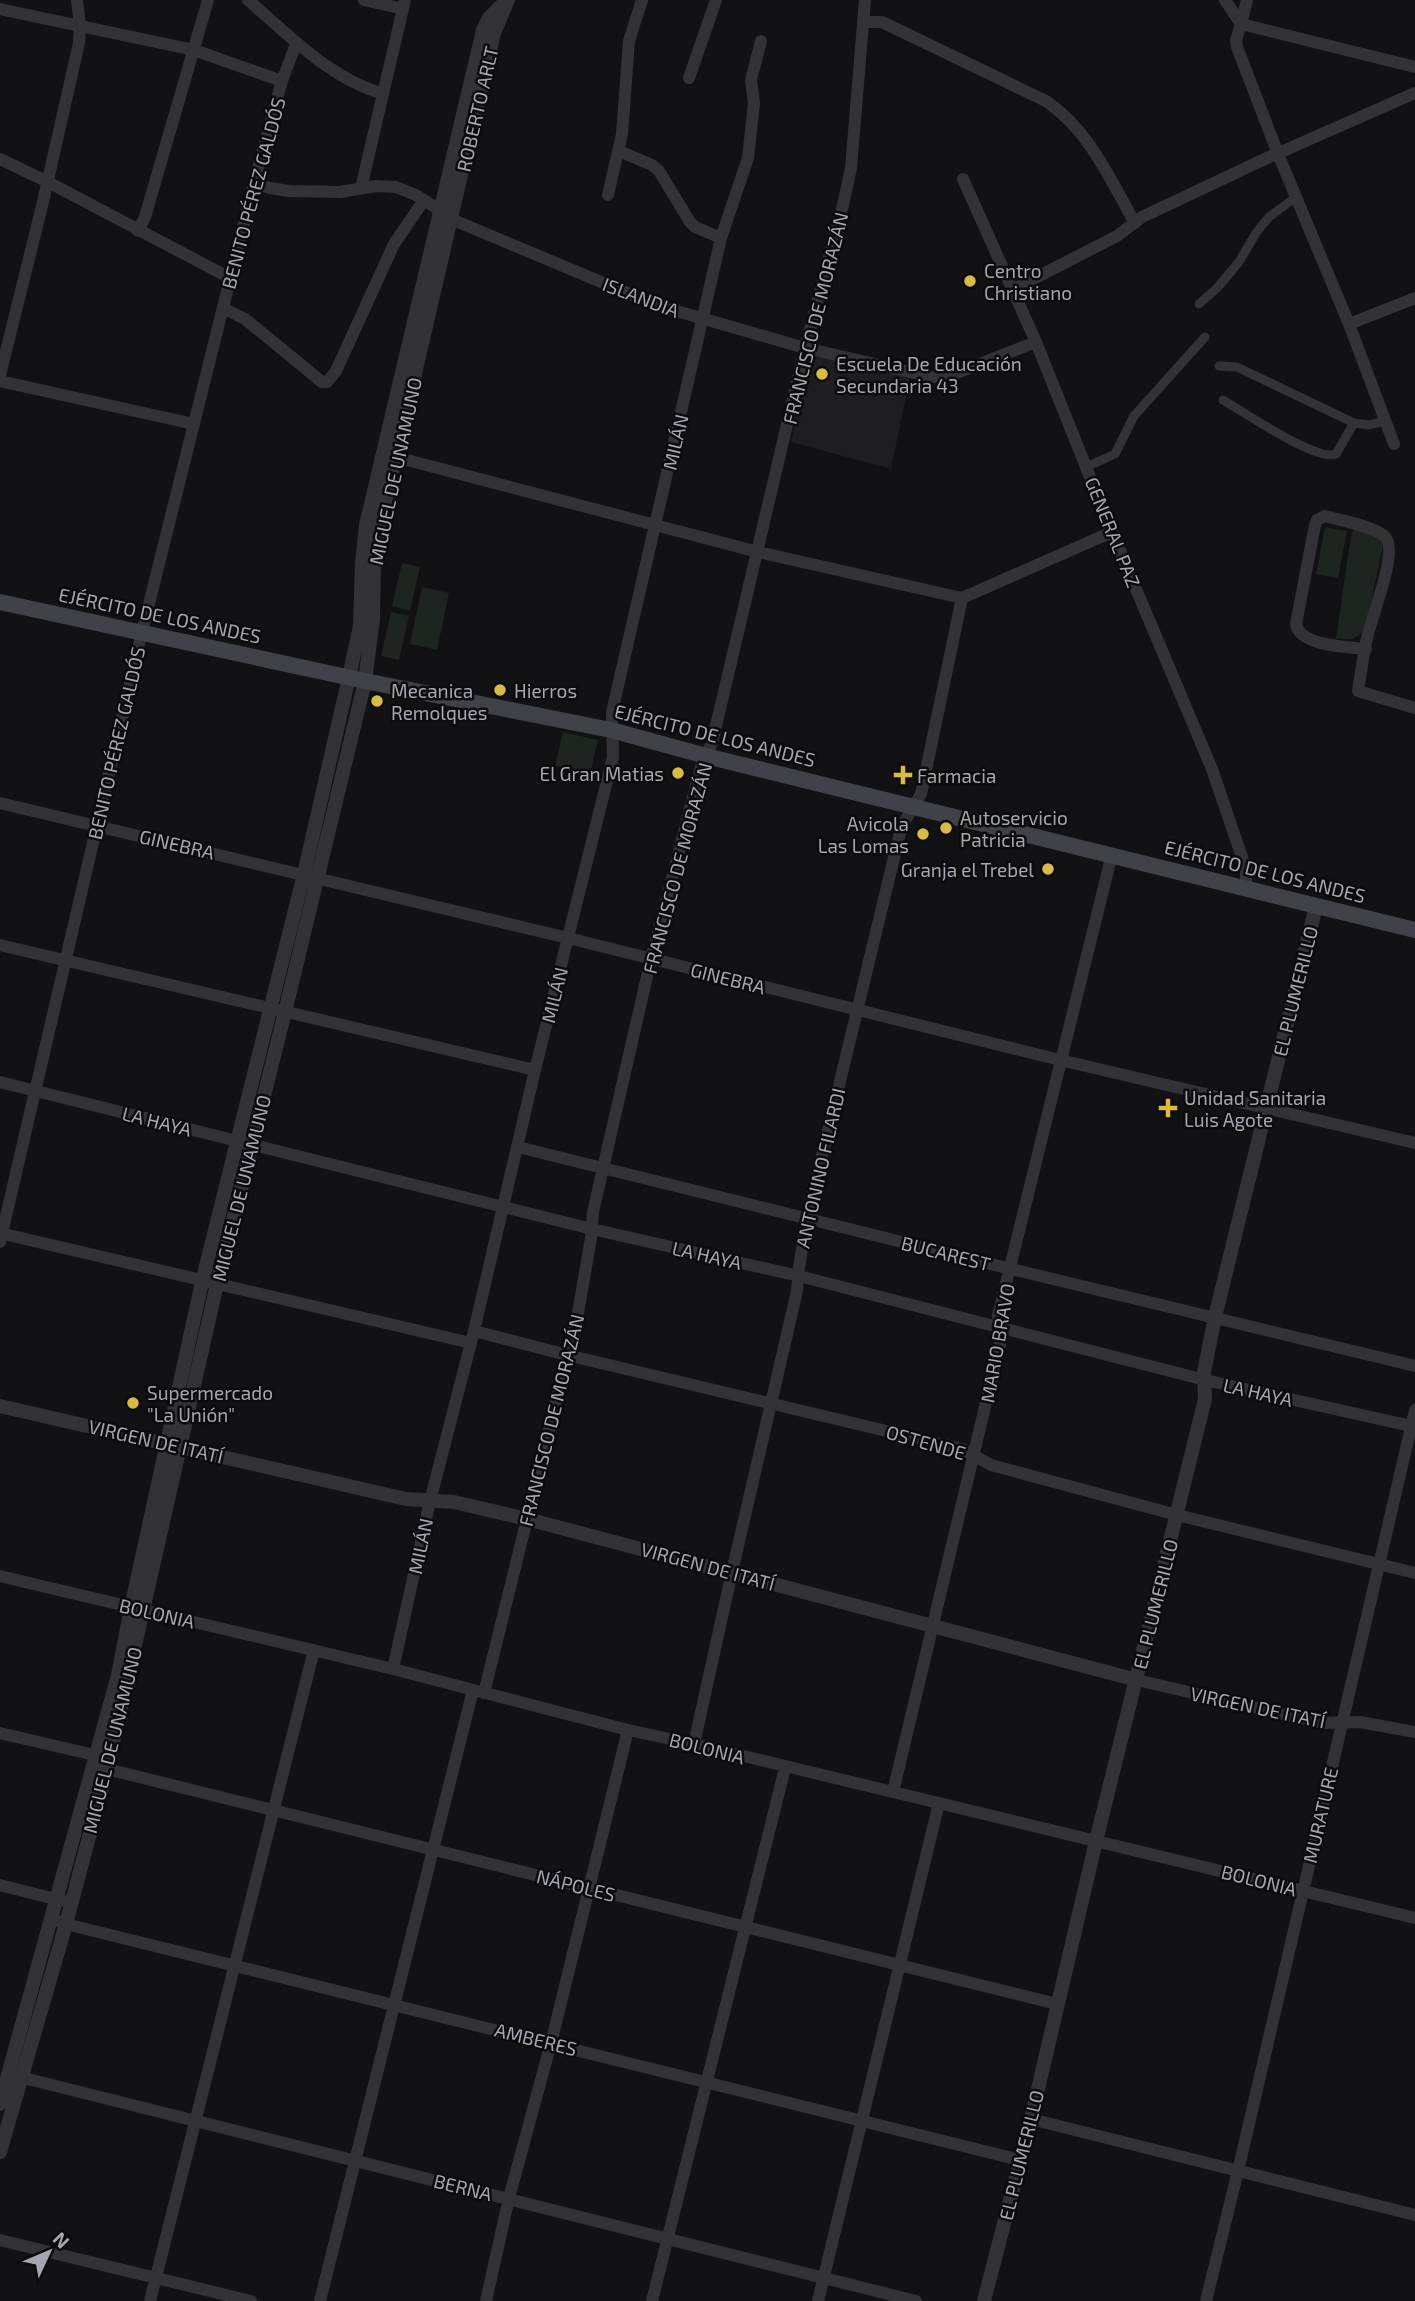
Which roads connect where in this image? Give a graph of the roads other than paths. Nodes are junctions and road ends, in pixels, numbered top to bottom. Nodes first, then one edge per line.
1 (76, 0) edge
2 (208, 0) edge
3 (248, 0) edge
4 (364, 0) edge
5 (507, 0) edge
6 (641, 0) edge
7 (716, 0) edge
8 (865, 0) edge
9 (1225, 0) edge
10 (1247, 0) edge
11 (404, 4) edge
12 (0, 9) edge
13 (863, 22) junction
14 (80, 24) junction
15 (1239, 29) junction
16 (761, 41) dead end
17 (296, 44) junction
18 (194, 51) junction
19 (1415, 67) edge
20 (689, 78) dead end
21 (282, 81) junction
22 (1415, 93) edge
23 (383, 94) junction
24 (619, 151) junction
25 (1278, 154) junction
26 (0, 159) edge
27 (963, 179) dead end
28 (48, 182) junction
29 (254, 183) junction
30 (361, 188) junction
31 (608, 195) dead end
32 (1296, 197) junction
33 (424, 200) junction
34 (446, 215) junction
35 (1135, 223) junction
36 (138, 231) junction
37 (721, 238) junction
38 (230, 278) junction
39 (1014, 289) junction
40 (1415, 298) edge
41 (1199, 304) dead end
42 (223, 308) junction
43 (702, 319) junction
44 (1349, 324) junction
45 (1205, 337) dead end
46 (1036, 342) junction
47 (805, 348) junction
48 (1219, 366) dead end
49 (0, 375) edge
50 (0, 380) edge
51 (1223, 400) dead end
52 (1385, 421) junction
53 (1354, 423) junction
54 (194, 424) junction
55 (1394, 444) dead end
56 (390, 455) junction
57 (1086, 467) junction
58 (656, 526) junction
59 (1112, 532) junction
60 (758, 552) junction
61 (962, 598) junction
62 (0, 602) edge
63 (142, 632) junction
64 (1366, 649) junction
65 (357, 679) junction
66 (1415, 708) edge
67 (611, 730) junction
68 (706, 756) junction
69 (0, 803) edge
70 (915, 806) junction
71 (97, 826) junction
72 (1112, 854) junction
73 (311, 876) junction
74 (1247, 889) junction
75 (1316, 906) junction
76 (1415, 930) edge
77 (568, 938) junction
78 (0, 945) edge
79 (651, 959) junction
80 (66, 961) junction
81 (278, 1011) junction
82 (856, 1011) junction
83 (1060, 1060) junction
84 (535, 1070) junction
85 (0, 1082) edge
86 (36, 1091) junction
87 (1266, 1109) junction
88 (245, 1142) junction
89 (1415, 1143) edge
90 (518, 1147) junction
91 (603, 1168) junction
92 (505, 1206) junction
93 (807, 1218) junction
94 (592, 1229) junction
95 (1, 1236) edge
96 (1011, 1269) junction
97 (799, 1276) junction
98 (209, 1283) junction
99 (1215, 1317) junction
100 (1001, 1329) junction
101 (473, 1337) junction
102 (567, 1355) junction
103 (1415, 1366) edge
104 (1205, 1380) junction
105 (772, 1403) junction
106 (0, 1406) edge
107 (1415, 1410) edge
108 (1413, 1427) edge
109 (174, 1445) junction
110 (974, 1456) junction
111 (430, 1501) junction
112 (1177, 1515) junction
113 (527, 1519) junction
114 (1378, 1564) junction
115 (732, 1572) junction
116 (1415, 1573) edge
117 (0, 1576) edge
118 (138, 1609) junction
119 (933, 1626) junction
120 (314, 1650) junction
121 (393, 1669) junction
122 (1137, 1680) junction
123 (479, 1691) junction
124 (1341, 1724) junction
125 (628, 1730) junction
126 (1415, 1732) edge
127 (0, 1733) edge
128 (694, 1744) junction
129 (102, 1763) junction
130 (785, 1768) junction
131 (893, 1792) junction
132 (939, 1803) junction
133 (274, 1809) junction
134 (1096, 1841) junction
135 (432, 1849) junction
136 (0, 1885) edge
137 (589, 1888) junction
138 (1303, 1891) junction
139 (64, 1902) junction
140 (1415, 1918) edge
141 (59, 1921) junction
142 (747, 1926) junction
143 (236, 1965) junction
144 (901, 1965) junction
145 (1057, 2004) junction
146 (395, 2005) junction
147 (551, 2042) junction
148 (15, 2076) junction
149 (706, 2082) junction
150 (0, 2104) edge
151 (1031, 2119) junction
152 (197, 2121) junction
153 (862, 2121) junction
154 (4, 2126) edge
155 (0, 2152) edge
156 (355, 2160) junction
157 (1020, 2160) junction
158 (1238, 2171) junction
159 (509, 2199) junction
160 (1415, 2215) edge
161 (668, 2239) junction
162 (0, 2240) edge
163 (156, 2278) junction
164 (824, 2279) junction
165 (150, 2301) edge
166 (251, 2301) edge
167 (320, 2301) edge
168 (486, 2301) edge
169 (652, 2301) edge
170 (818, 2301) edge
171 (916, 2301) edge
172 (984, 2301) edge
173 (1206, 2301) edge

1 - 14 street
2 - 18 street
3 - 17 street
4 - 11 street
5 - 34 street, ROBERTO ARLT
6 - 24 street
7 - 20 street
8 - 13 street, FRANCISCO DE MORAZÁN
9 - 15 street
10 - 15 street
11 - 23 street
12 - 14 street
13 - 35 street
13 - 47 street, FRANCISCO DE MORAZÁN
14 - 18 street
14 - 28 street
15 - 19 street
15 - 25 street
16 - 37 street, MILÁN
17 - 21 street, BENITO PÉREZ GALDÓS
17 - 23 street
18 - 21 street
18 - 36 street
21 - 29 street, BENITO PÉREZ GALDÓS
22 - 25 street
23 - 30 street
24 - 31 street
24 - 37 street
25 - 32 street
25 - 35 street
26 - 28 street
27 - 39 street, GENERAL PAZ
28 - 36 street
28 - 49 street
29 - 30 street, ISLANDIA
29 - 38 street, BENITO PÉREZ GALDÓS
30 - 33 street, ISLANDIA
32 - 41 street
32 - 44 street
33 - 34 street, ISLANDIA
33 - 42 street
34 - 43 street, ISLANDIA
34 - 56 street, MIGUEL DE UNAMUNO
35 - 39 street
36 - 38 street
37 - 43 street, MILÁN
38 - 42 street, BENITO PÉREZ GALDÓS
39 - 46 street, GENERAL PAZ
40 - 44 street
42 - 54 street, BENITO PÉREZ GALDÓS
43 - 47 street, ISLANDIA
43 - 58 street, MILÁN
44 - 52 street
45 - 57 street
46 - 47 street, ISLANDIA
46 - 57 street, GENERAL PAZ
47 - 60 street, FRANCISCO DE MORAZÁN
48 - 53 street
50 - 54 street
51 - 53 street
52 - 53 street
52 - 55 street
54 - 63 street, BENITO PÉREZ GALDÓS
56 - 58 street
56 - 65 street, MIGUEL DE UNAMUNO
57 - 59 street, GENERAL PAZ
58 - 60 street
58 - 67 street, MILÁN
59 - 61 street
59 - 74 street, GENERAL PAZ
60 - 61 street
60 - 68 street, FRANCISCO DE MORAZÁN
61 - 70 street, ANTONINO FILARDI
62 - 63 main road, EJÉRCITO DE LOS ANDES
63 - 65 main road, EJÉRCITO DE LOS ANDES
63 - 71 street, BENITO PÉREZ GALDÓS
64 - 64 street
64 - 66 street
65 - 67 main road, EJÉRCITO DE LOS ANDES
65 - 73 street, MIGUEL DE UNAMUNO
67 - 68 main road, EJÉRCITO DE LOS ANDES
67 - 77 street, MILÁN
68 - 70 main road, EJÉRCITO DE LOS ANDES
68 - 79 street, FRANCISCO DE MORAZÁN
69 - 71 street, GINEBRA
70 - 72 main road, EJÉRCITO DE LOS ANDES
70 - 82 street, ANTONINO FILARDI
71 - 73 street, GINEBRA
71 - 80 street, BENITO PÉREZ GALDÓS
72 - 74 main road, EJÉRCITO DE LOS ANDES
72 - 83 street, MARIO BRAVO
73 - 77 street, GINEBRA
73 - 81 street, MIGUEL DE UNAMUNO
74 - 75 main road, EJÉRCITO DE LOS ANDES
75 - 76 main road, EJÉRCITO DE LOS ANDES
75 - 87 street, EL PLUMERILLO
77 - 79 street, GINEBRA
77 - 84 street, MILÁN
78 - 80 street
79 - 82 street, GINEBRA
79 - 91 street, FRANCISCO DE MORAZÁN
80 - 81 street
80 - 86 street, BENITO PÉREZ GALDÓS
81 - 84 street
81 - 88 street, MIGUEL DE UNAMUNO
82 - 83 street, GINEBRA
82 - 93 street, ANTONINO FILARDI
83 - 87 street, GINEBRA
83 - 96 street, MARIO BRAVO
84 - 90 street, MILÁN
85 - 86 street, LA HAYA
86 - 88 street, LA HAYA
86 - 95 street, BENITO PÉREZ GALDÓS
87 - 89 street, GINEBRA
87 - 99 street, EL PLUMERILLO
88 - 92 street, LA HAYA
88 - 98 street, MIGUEL DE UNAMUNO
90 - 91 street, BUCAREST
90 - 92 street, MILÁN
91 - 93 street, BUCAREST
91 - 94 street, FRANCISCO DE MORAZÁN
92 - 94 street, LA HAYA
92 - 101 street, MILÁN
93 - 96 street, BUCAREST
93 - 97 street, ANTONINO FILARDI
94 - 97 street, LA HAYA
94 - 102 street, FRANCISCO DE MORAZÁN
95 - 98 street, OSTENDE
96 - 99 street, BUCAREST
96 - 100 street, MARIO BRAVO
97 - 100 street, LA HAYA
97 - 105 street, ANTONINO FILARDI
98 - 101 street, OSTENDE
98 - 109 street, MIGUEL DE UNAMUNO
99 - 103 street, BUCAREST
99 - 104 street, EL PLUMERILLO
100 - 104 street, LA HAYA
100 - 110 street, MARIO BRAVO
101 - 102 street, OSTENDE
101 - 111 street, MILÁN
102 - 105 street, OSTENDE
102 - 113 street, FRANCISCO DE MORAZÁN
104 - 108 street, LA HAYA
104 - 112 street, EL PLUMERILLO
105 - 110 street, OSTENDE
105 - 115 street, ANTONINO FILARDI
106 - 109 street, VIRGEN DE ITATÍ
107 - 108 street, MURATURE
108 - 114 street, MURATURE
109 - 111 street, VIRGEN DE ITATÍ
109 - 118 street, MIGUEL DE UNAMUNO
110 - 112 street, OSTENDE
110 - 119 street, MARIO BRAVO
111 - 113 street, VIRGEN DE ITATÍ
111 - 121 street, MILÁN
112 - 114 street, OSTENDE
112 - 122 street, EL PLUMERILLO
113 - 115 street, VIRGEN DE ITATÍ
113 - 123 street, FRANCISCO DE MORAZÁN
114 - 116 street, OSTENDE
114 - 124 street, MURATURE
115 - 119 street, VIRGEN DE ITATÍ
115 - 128 street, ANTONINO FILARDI
117 - 118 street, BOLONIA
118 - 120 street, BOLONIA
118 - 129 street, MIGUEL DE UNAMUNO
119 - 122 street, VIRGEN DE ITATÍ
119 - 131 street, MARIO BRAVO
120 - 121 street, BOLONIA
120 - 133 street
121 - 123 street, BOLONIA
122 - 124 street, VIRGEN DE ITATÍ
122 - 134 street, EL PLUMERILLO
123 - 125 street, BOLONIA
123 - 135 street, FRANCISCO DE MORAZÁN
124 - 126 street, VIRGEN DE ITATÍ
124 - 138 street, MURATURE
125 - 128 street, BOLONIA
125 - 137 street
127 - 129 street, NÁPOLES
128 - 130 street, BOLONIA
129 - 133 street, NÁPOLES
129 - 139 street, MIGUEL DE UNAMUNO
130 - 131 street, BOLONIA
130 - 142 street
131 - 132 street, BOLONIA
132 - 134 street, BOLONIA
132 - 144 street
133 - 135 street, NÁPOLES
133 - 143 street
134 - 138 street, BOLONIA
134 - 145 street, EL PLUMERILLO
135 - 137 street, NÁPOLES
135 - 146 street, FRANCISCO DE MORAZÁN
136 - 139 street
137 - 142 street, NÁPOLES
137 - 147 street
138 - 140 street, BOLONIA
138 - 158 street, MURATURE
139 - 141 street, MIGUEL DE UNAMUNO
141 - 143 street, AMBERES
141 - 148 street, MIGUEL DE UNAMUNO
142 - 144 street, NÁPOLES
142 - 149 street
143 - 146 street, AMBERES
143 - 152 street
144 - 145 street, NÁPOLES
144 - 153 street
145 - 151 street, EL PLUMERILLO
146 - 147 street, AMBERES
146 - 156 street, FRANCISCO DE MORAZÁN
147 - 149 street, AMBERES
147 - 159 street
148 - 150 street, MIGUEL DE UNAMUNO
148 - 152 street, BERNA
148 - 154 street, MIGUEL DE UNAMUNO
149 - 153 street, AMBERES
149 - 161 street
151 - 157 street, EL PLUMERILLO
151 - 158 street
152 - 156 street, BERNA
152 - 163 street
153 - 157 street, AMBERES
153 - 164 street
154 - 155 street, MIGUEL DE UNAMUNO
156 - 159 street, BERNA
156 - 167 street, FRANCISCO DE MORAZÁN
157 - 172 street, EL PLUMERILLO
158 - 160 street
158 - 173 street, MURATURE
159 - 161 street, BERNA
159 - 168 street
161 - 164 street, BERNA
161 - 169 street
162 - 163 street
163 - 165 street
163 - 166 street
164 - 170 street
164 - 171 street, BERNA

